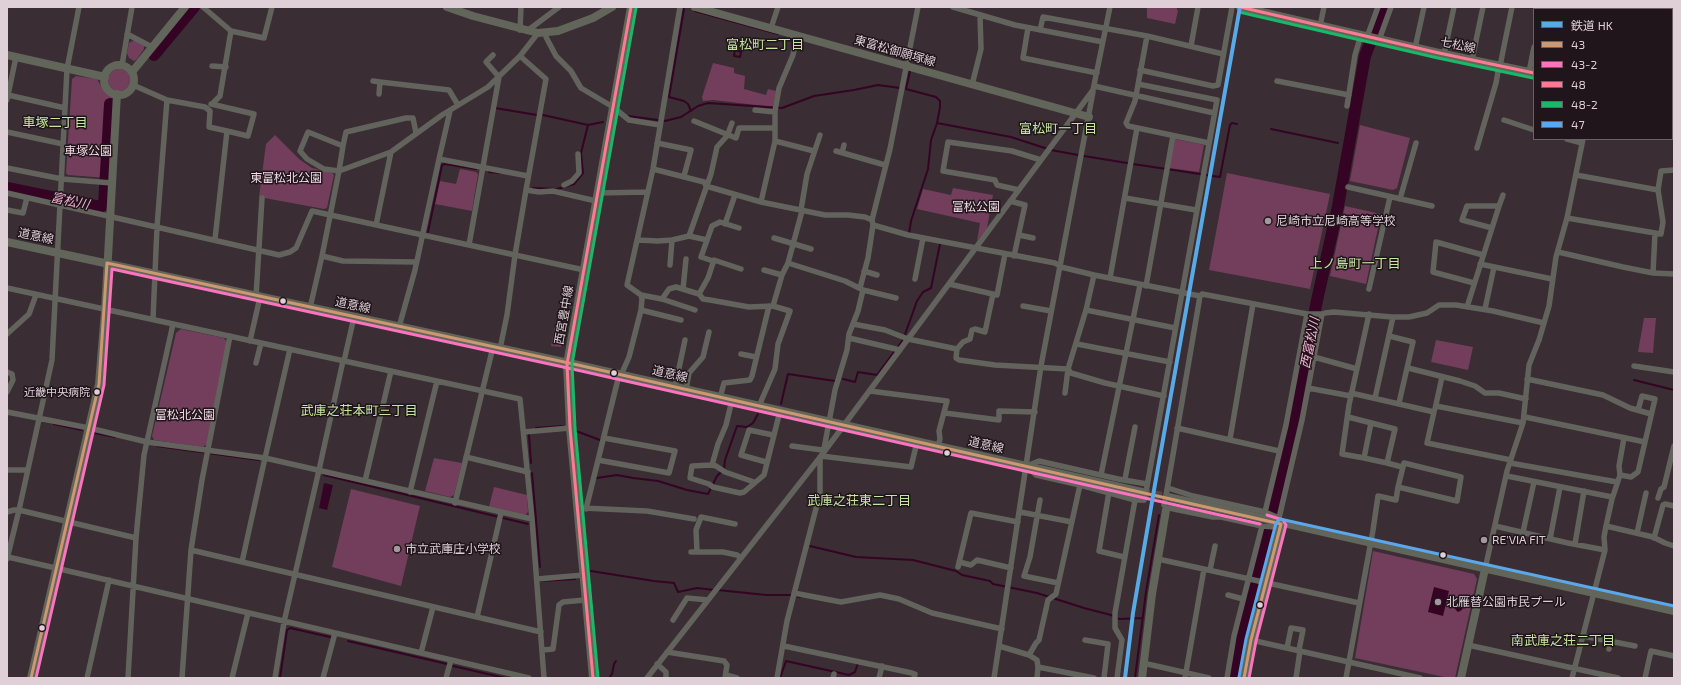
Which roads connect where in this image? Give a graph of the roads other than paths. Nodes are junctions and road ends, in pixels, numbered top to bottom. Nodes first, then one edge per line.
1 (79, 7) edge
2 (132, 7) edge
3 (185, 7) edge
4 (203, 7) edge
5 (272, 7) edge
6 (447, 7) edge
7 (521, 7) edge
8 (559, 7) edge
9 (612, 7) edge
10 (631, 7) edge
11 (680, 7) edge
12 (695, 7) edge
13 (778, 7) edge
14 (918, 7) edge
15 (953, 7) edge
16 (1110, 7) edge
17 (1198, 7) edge
18 (1232, 7) edge
19 (1240, 7) edge
20 (1324, 7) edge
21 (1378, 7) edge
22 (1391, 7) edge
23 (1424, 7) edge
24 (1454, 7) edge
25 (1483, 7) edge
26 (1512, 7) edge
27 (1251, 8) edge
28 (721, 11) edge
29 (980, 15) junction
30 (1320, 26) junction
31 (771, 28) junction
32 (1028, 28) junction
33 (1106, 28) junction
34 (524, 30) junction
35 (1040, 30) junction
36 (231, 31) junction
37 (542, 33) junction
38 (127, 34) junction
39 (797, 36) junction
40 (1147, 36) junction
41 (1371, 38) junction
42 (1103, 42) junction
43 (1191, 46) junction
44 (152, 47) junction
45 (1415, 48) junction
46 (1223, 54) junction
47 (1444, 54) junction
48 (7, 55) edge
49 (493, 55) dead end
50 (1533, 55) edge
51 (520, 56) junction
52 (16, 57) junction
53 (1472, 60) junction
54 (122, 65) junction
55 (212, 66) dead end
56 (226, 66) junction
57 (1499, 66) junction
58 (907, 67) junction
59 (67, 69) junction
60 (1140, 70) junction
61 (132, 72) junction
62 (1531, 72) edge
63 (1097, 73) junction
64 (105, 77) junction
65 (499, 77) junction
66 (1277, 80) dead end
67 (373, 81) dead end
68 (380, 82) junction
69 (1138, 84) junction
70 (133, 85) junction
71 (972, 85) junction
72 (1094, 88) junction
73 (117, 94) junction
74 (379, 94) dead end
75 (1136, 95) junction
76 (1349, 95) junction
77 (8, 98) edge
78 (167, 100) junction
79 (212, 104) junction
80 (458, 106) junction
81 (613, 106) junction
82 (1347, 106) dead end
83 (206, 107) junction
84 (66, 108) junction
85 (755, 110) dead end
86 (775, 110) junction
87 (450, 111) junction
88 (1214, 112) junction
89 (1075, 114) junction
90 (1089, 117) junction
91 (1504, 120) dead end
92 (694, 121) dead end
93 (660, 122) junction
94 (732, 123) dead end
95 (775, 128) junction
96 (1137, 128) junction
97 (1533, 130) edge
98 (227, 131) junction
99 (7, 132) edge
100 (416, 133) junction
101 (729, 134) junction
102 (820, 135) dead end
103 (1173, 136) junction
104 (775, 141) junction
105 (1583, 141) edge
106 (657, 143) junction
107 (1209, 143) junction
108 (1416, 143) dead end
109 (63, 144) junction
110 (844, 145) dead end
111 (343, 146) junction
112 (1477, 148) dead end
113 (814, 151) junction
114 (836, 151) dead end
115 (390, 152) junction
116 (842, 153) junction
117 (578, 154) dead end
118 (439, 159) junction
119 (1041, 160) junction
120 (885, 164) junction
121 (483, 166) junction
122 (7, 168) edge
123 (653, 169) junction
124 (1674, 170) edge
125 (339, 171) junction
126 (1576, 175) junction
127 (528, 176) junction
128 (684, 176) junction
129 (62, 179) junction
130 (107, 182) junction
131 (564, 185) dead end
132 (706, 186) junction
133 (1348, 188) dead end
134 (526, 190) junction
135 (1019, 190) junction
136 (1658, 190) junction
137 (648, 192) junction
138 (7, 194) edge
139 (735, 195) junction
140 (1503, 195) dead end
141 (596, 197) junction
142 (1390, 197) junction
143 (27, 198) junction
144 (262, 198) dead end
145 (1125, 198) junction
146 (1400, 199) junction
147 (61, 201) junction
148 (1010, 201) junction
149 (761, 202) junction
150 (1160, 203) junction
151 (1432, 206) dead end
152 (1499, 206) junction
153 (7, 210) edge
154 (801, 210) junction
155 (1196, 210) junction
156 (110, 216) junction
157 (330, 216) junction
158 (1567, 218) junction
159 (872, 222) junction
160 (725, 224) junction
161 (376, 225) junction
162 (157, 227) junction
163 (740, 228) dead end
164 (1492, 228) junction
165 (1655, 233) junction
166 (423, 235) junction
167 (1019, 235) junction
168 (689, 236) junction
169 (774, 238) dead end
170 (923, 238) junction
171 (1033, 238) dead end
172 (215, 239) junction
173 (637, 240) junction
174 (672, 240) junction
175 (707, 240) junction
176 (7, 242) edge
177 (794, 244) junction
178 (469, 245) junction
179 (976, 248) junction
180 (258, 249) junction
181 (810, 249) dead end
182 (58, 252) junction
183 (1558, 252) junction
184 (1005, 254) junction
185 (515, 255) junction
186 (1483, 255) junction
187 (322, 256) junction
188 (1014, 256) junction
189 (686, 259) dead end
190 (713, 261) junction
191 (416, 262) junction
192 (788, 262) junction
193 (108, 263) junction
194 (1480, 264) junction
195 (670, 265) dead end
196 (1060, 266) junction
197 (1494, 267) junction
198 (741, 269) dead end
199 (584, 270) junction
200 (764, 270) dead end
201 (864, 271) junction
202 (1652, 273) junction
203 (155, 274) junction
204 (1674, 274) edge
205 (782, 275) junction
206 (877, 275) dead end
207 (1094, 275) junction
208 (1110, 278) junction
209 (1552, 278) junction
210 (915, 279) dead end
211 (1474, 282) junction
212 (949, 284) junction
213 (1143, 285) junction
214 (7, 288) edge
215 (683, 289) junction
216 (861, 289) junction
217 (1369, 289) dead end
218 (1182, 292) junction
219 (699, 294) junction
220 (993, 294) junction
221 (36, 295) junction
222 (641, 295) junction
223 (1200, 296) junction
224 (258, 297) junction
225 (896, 298) dead end
226 (662, 299) junction
227 (56, 300) junction
228 (1253, 304) junction
229 (771, 306) junction
230 (1023, 306) dead end
231 (1467, 307) junction
232 (310, 308) junction
233 (105, 309) junction
234 (1485, 309) junction
235 (641, 310) junction
236 (695, 310) dead end
237 (1086, 310) junction
238 (1051, 311) junction
239 (1308, 314) junction
240 (1321, 314) junction
241 (1369, 314) junction
242 (1393, 317) junction
243 (354, 318) junction
244 (153, 319) junction
245 (1133, 319) junction
246 (681, 320) dead end
247 (1544, 323) junction
248 (173, 324) junction
249 (853, 324) junction
250 (399, 327) junction
251 (1176, 328) junction
252 (709, 332) dead end
253 (7, 334) edge
254 (230, 336) junction
255 (1389, 336) junction
256 (848, 338) junction
257 (908, 339) junction
258 (685, 340) dead end
259 (250, 341) junction
260 (261, 343) junction
261 (1077, 344) junction
262 (496, 348) junction
263 (290, 349) junction
264 (957, 349) junction
265 (900, 350) junction
266 (1126, 353) junction
267 (740, 354) dead end
268 (756, 357) junction
269 (1314, 357) junction
270 (343, 361) junction
271 (1170, 362) junction
272 (256, 363) dead end
273 (568, 364) junction
274 (1042, 366) junction
275 (1634, 366) dead end
276 (1408, 368) junction
277 (1068, 369) junction
278 (1357, 369) junction
279 (391, 371) junction
280 (7, 372) edge
281 (1674, 372) edge
282 (620, 375) junction
283 (1442, 377) junction
284 (1527, 379) junction
285 (437, 381) junction
286 (1120, 386) junction
287 (675, 387) junction
288 (1308, 388) junction
289 (483, 390) junction
290 (686, 390) junction
291 (870, 391) junction
292 (7, 392) edge
293 (1065, 393) dead end
294 (1351, 394) junction
295 (1164, 396) junction
296 (720, 398) junction
297 (1375, 398) junction
298 (1526, 399) junction
299 (732, 400) junction
300 (1400, 403) junction
301 (759, 406) junction
302 (1435, 409) junction
303 (1638, 410) junction
304 (780, 411) junction
305 (7, 412) edge
306 (1035, 412) junction
307 (945, 413) junction
308 (1651, 414) junction
309 (1348, 417) junction
310 (40, 418) junction
311 (1524, 420) junction
312 (828, 421) junction
313 (1371, 423) junction
314 (844, 425) junction
315 (1135, 427) dead end
316 (89, 428) junction
317 (570, 428) junction
318 (1177, 428) junction
319 (524, 432) junction
320 (773, 435) junction
321 (604, 438) junction
322 (1624, 438) junction
323 (1230, 439) junction
324 (147, 442) junction
325 (917, 442) junction
326 (1645, 442) junction
327 (792, 446) dead end
328 (938, 446) junction
329 (1674, 446) edge
330 (1279, 451) junction
331 (208, 453) junction
332 (821, 454) junction
333 (466, 457) junction
334 (265, 458) junction
335 (1364, 458) junction
336 (598, 460) junction
337 (1510, 461) junction
338 (766, 462) junction
339 (1387, 463) junction
340 (712, 466) junction
341 (1027, 466) junction
342 (1402, 467) junction
343 (7, 470) edge
344 (27, 470) junction
345 (319, 470) junction
346 (528, 472) junction
347 (1101, 475) junction
348 (1620, 475) junction
349 (1507, 476) junction
350 (1125, 479) junction
351 (365, 481) junction
352 (754, 482) junction
353 (1534, 482) junction
354 (1617, 482) junction
355 (1080, 485) junction
356 (1398, 487) junction
357 (1560, 487) junction
358 (1145, 491) junction
359 (1584, 491) junction
360 (410, 492) junction
361 (1109, 492) junction
362 (1646, 492) dead end
363 (1612, 497) junction
364 (1658, 498) dead end
365 (1040, 500) dead end
366 (1135, 500) junction
367 (1167, 500) junction
368 (455, 503) junction
369 (1674, 506) edge
370 (582, 508) junction
371 (19, 510) junction
372 (7, 512) edge
373 (1020, 512) junction
374 (500, 515) junction
375 (1037, 515) junction
376 (532, 519) junction
377 (694, 519) dead end
378 (1265, 520) junction
379 (1277, 521) junction
380 (67, 522) junction
381 (1018, 522) junction
382 (1072, 522) junction
383 (734, 524) dead end
384 (1495, 526) junction
385 (1606, 526) junction
386 (1523, 532) junction
387 (1637, 533) junction
388 (136, 538) junction
389 (1654, 538) junction
390 (1550, 539) junction
391 (1370, 543) junction
392 (1575, 544) junction
393 (1215, 546) dead end
394 (1674, 546) edge
395 (191, 550) junction
396 (1605, 550) junction
397 (1124, 557) junction
398 (7, 558) edge
399 (741, 558) junction
400 (1158, 559) junction
401 (242, 562) junction
402 (56, 568) junction
403 (1012, 568) junction
404 (1207, 569) junction
405 (1485, 569) junction
406 (295, 575) junction
407 (584, 575) junction
408 (537, 579) junction
409 (1250, 579) junction
410 (109, 580) junction
411 (1263, 582) junction
412 (1058, 583) junction
413 (134, 587) junction
414 (794, 593) junction
415 (1593, 593) junction
416 (1228, 595) dead end
417 (187, 599) junction
418 (1243, 599) junction
419 (585, 600) junction
420 (708, 600) junction
421 (1359, 603) junction
422 (433, 607) junction
423 (1674, 611) edge
424 (248, 613) junction
425 (477, 617) junction
426 (673, 620) dead end
427 (284, 622) junction
428 (1002, 629) junction
429 (541, 632) junction
430 (335, 633) junction
431 (1583, 636) junction
432 (1085, 640) dead end
433 (1251, 640) junction
434 (1611, 642) junction
435 (1631, 644) dead end
436 (1468, 645) junction
437 (784, 646) junction
438 (999, 646) junction
439 (1287, 648) junction
440 (1609, 649) dead end
441 (542, 650) junction
442 (1300, 651) junction
443 (667, 652) junction
444 (420, 653) junction
445 (1030, 655) junction
446 (1674, 656) edge
447 (451, 660) junction
448 (1349, 662) junction
449 (1143, 663) junction
450 (657, 664) junction
451 (882, 666) junction
452 (1038, 667) junction
453 (1575, 668) junction
454 (1076, 676) edge
455 (1185, 676) edge
456 (1401, 676) edge
457 (726, 677) edge
458 (31, 678) edge
459 (87, 678) edge
460 (128, 678) edge
461 (182, 678) edge
462 (232, 678) edge
463 (275, 678) edge
464 (323, 678) edge
465 (446, 678) edge
466 (528, 678) edge
467 (544, 678) edge
468 (589, 678) edge
469 (593, 678) edge
470 (647, 678) edge
471 (666, 678) edge
472 (737, 678) edge
473 (777, 678) edge
474 (880, 678) edge
475 (914, 678) edge
476 (994, 678) edge
477 (1037, 678) edge
478 (1094, 678) edge
479 (1104, 678) edge
480 (1117, 678) edge
481 (1142, 678) edge
482 (1209, 678) edge
483 (1227, 678) edge
484 (1244, 678) edge
485 (1296, 678) edge
486 (1346, 678) edge
487 (1420, 678) edge
488 (1461, 678) edge
489 (1572, 678) edge
490 (1618, 678) edge
491 (1645, 678) edge

1 - 59 street
2 - 38 street
3 - 44 street
4 - 36 street
5 - 36 street
6 - 34 street
7 - 34 street
8 - 34 street
9 - 37 street
10 - 81 street, 西宮豊中線
11 - 93 street
12 - 28 street, 東富松御願塚線
13 - 31 street
14 - 58 street
15 - 29 street
16 - 33 street
17 - 43 street
18 - 46 street
19 - 27 street, 七松線
20 - 30 street
21 - 41 street
22 - 41 street
23 - 45 street
24 - 47 street
25 - 53 street
26 - 57 street
27 - 30 street, 七松線
28 - 31 street, 東富松御願塚線
29 - 32 street
29 - 71 street
30 - 41 street, 七松線
31 - 39 street, 東富松御願塚線
32 - 35 street
32 - 63 street
33 - 35 street
33 - 40 street
33 - 42 street
34 - 37 street
35 - 42 street
36 - 56 street
37 - 51 street
37 - 81 street
38 - 44 street
38 - 54 street
39 - 58 street, 東富松御願塚線
39 - 86 street
40 - 43 street
40 - 60 street
41 - 45 street, 七松線
41 - 76 street
42 - 63 street
43 - 46 street
44 - 61 street
45 - 47 street, 七松線
46 - 60 street
47 - 53 street, 七松線
48 - 52 street
49 - 65 street
50 - 62 street
51 - 65 street
51 - 127 street
52 - 59 street
52 - 77 street
53 - 57 street, 七松線
54 - 61 street
54 - 64 street
55 - 56 street
56 - 79 street
57 - 62 street, 七松線
57 - 112 street
58 - 71 street, 東富松御願塚線
58 - 120 street
59 - 64 street
59 - 84 street
60 - 69 street
61 - 70 street
63 - 72 street
64 - 73 street
65 - 80 street
65 - 121 street
66 - 76 street
67 - 68 street
68 - 74 street
68 - 80 street
69 - 75 street
69 - 88 street
70 - 73 street
70 - 78 street
71 - 89 street, 東富松御願塚線
72 - 75 street
72 - 89 street
72 - 90 street
73 - 130 street
75 - 88 street
75 - 96 street
76 - 82 street
77 - 84 street
78 - 83 street
78 - 162 street
79 - 83 street
79 - 98 street
80 - 87 street
81 - 93 street
81 - 141 street, 西宮豊中線
83 - 98 street
84 - 109 street
85 - 86 street
86 - 95 street
87 - 100 street
87 - 118 street
88 - 107 street
89 - 90 street, 東富松御願塚線
89 - 119 street
90 - 196 street
91 - 97 street
92 - 101 street
93 - 106 street
94 - 101 street
95 - 101 street
95 - 104 street
96 - 103 street
96 - 145 street
98 - 172 street
99 - 109 street
100 - 111 street
100 - 115 street
101 - 132 street
102 - 113 street
103 - 107 street
103 - 150 street
104 - 113 street
104 - 149 street
105 - 126 street
106 - 123 street
106 - 128 street
107 - 155 street
108 - 146 street
109 - 129 street
110 - 116 street
111 - 125 street
111 - 125 street
113 - 154 street
114 - 116 street
115 - 125 street
115 - 161 street
116 - 120 street
117 - 131 street
118 - 121 street
118 - 166 street
119 - 135 street
119 - 135 street
120 - 159 street
121 - 127 street
121 - 178 street
122 - 129 street
123 - 128 street
123 - 137 street
124 - 136 street
125 - 157 street
126 - 136 street
126 - 158 street
127 - 134 street
128 - 132 street
129 - 130 street
129 - 147 street
130 - 156 street
132 - 139 street
132 - 168 street
133 - 142 street
134 - 141 street
134 - 185 street
135 - 148 street
136 - 165 street
137 - 141 street
137 - 173 street
138 - 143 street
139 - 149 street
139 - 160 street
140 - 152 street
141 - 199 street, 西宮豊中線
142 - 146 street
142 - 217 street
143 - 147 street
143 - 153 street
144 - 180 street
145 - 150 street
145 - 208 street
146 - 151 street
147 - 156 street
147 - 182 street
148 - 167 street
148 - 179 street
149 - 154 street
150 - 155 street
150 - 213 street
152 - 164 street
152 - 164 street
154 - 159 street
154 - 177 street
155 - 218 street
156 - 162 street
156 - 193 street
157 - 161 street
157 - 180 street
157 - 187 street
158 - 165 street
158 - 183 street
159 - 170 street
159 - 201 street
160 - 163 street
160 - 175 street
161 - 166 street
162 - 172 street
162 - 203 street
164 - 186 street
165 - 202 street
166 - 178 street
166 - 191 street
167 - 171 street
167 - 188 street
168 - 174 street
168 - 175 street
169 - 177 street
170 - 179 street
170 - 210 street
172 - 180 street
173 - 174 street
173 - 222 street
174 - 195 street
175 - 190 street
176 - 182 street, 道意線
177 - 181 street
177 - 192 street
178 - 185 street
179 - 184 street
179 - 212 street
180 - 224 street
182 - 193 street, 道意線
182 - 227 street
183 - 202 street
183 - 209 street
184 - 188 street
184 - 220 street
185 - 199 street
185 - 262 street
186 - 194 street
186 - 211 street
187 - 191 street
187 - 232 street
188 - 196 street
189 - 215 street
190 - 198 street
190 - 219 street
191 - 250 street
192 - 205 street
192 - 216 street
193 - 203 street, 道意線
193 - 233 street
194 - 197 street
194 - 211 street
196 - 207 street
196 - 238 street
197 - 209 street
197 - 234 street
199 - 273 street, 西宮豊中線
200 - 205 street
201 - 206 street
201 - 216 street
202 - 204 street
203 - 224 street, 道意線
203 - 244 street
205 - 229 street
207 - 208 street
207 - 237 street
208 - 213 street
209 - 247 street
211 - 231 street
212 - 220 street
212 - 257 street
213 - 218 street
213 - 245 street
214 - 221 street
215 - 219 street
215 - 226 street
216 - 225 street
216 - 249 street
218 - 223 street
218 - 251 street
219 - 229 street
220 - 264 street
221 - 227 street
221 - 253 street
222 - 226 street
222 - 235 street
223 - 228 street
223 - 318 street
224 - 232 street, 道意線
224 - 259 street
226 - 236 street
227 - 233 street
227 - 310 street
228 - 239 street
228 - 323 street
229 - 268 street
229 - 301 street
230 - 238 street
231 - 234 street
231 - 242 street
232 - 243 street, 道意線
233 - 244 street
233 - 316 street
234 - 247 street
235 - 246 street
235 - 282 street
237 - 245 street
237 - 261 street
238 - 274 street
239 - 240 street
239 - 330 street
240 - 241 street
240 - 269 street
241 - 242 street
241 - 278 street
242 - 255 street
243 - 250 street, 道意線
243 - 270 street
244 - 248 street
245 - 251 street
245 - 266 street
247 - 284 street
248 - 254 street
248 - 324 street
249 - 256 street
249 - 257 street
250 - 262 street, 道意線
251 - 271 street
252 - 290 street
254 - 259 street
254 - 331 street
255 - 276 street
255 - 297 street
256 - 265 street
256 - 312 street
257 - 264 street
257 - 265 street
258 - 287 street
259 - 260 street
260 - 263 street
260 - 272 street
261 - 266 street
261 - 277 street
262 - 273 street, 道意線
262 - 289 street
263 - 270 street
263 - 334 street
264 - 274 street
265 - 291 street
266 - 271 street
266 - 286 street
267 - 268 street
268 - 296 street
269 - 278 street
269 - 288 street
270 - 279 street
270 - 345 street
271 - 295 street
273 - 282 street, 道意線
273 - 317 street, 西宮豊中線
274 - 277 street
274 - 306 street
275 - 281 street
276 - 283 street
276 - 300 street
277 - 286 street
277 - 293 street
278 - 294 street
279 - 285 street
279 - 351 street
280 - 292 street
282 - 287 street, 道意線
282 - 321 street
283 - 298 street
283 - 302 street
284 - 298 street
284 - 303 street
285 - 289 street
285 - 360 street
286 - 295 street
286 - 347 street
287 - 290 street, 道意線
288 - 294 street
288 - 379 street
289 - 319 street
289 - 333 street
290 - 296 street, 道意線
291 - 307 street
291 - 314 street
294 - 297 street
294 - 309 street
295 - 358 street
296 - 299 street, 道意線
297 - 300 street
298 - 311 street
299 - 301 street, 道意線
299 - 340 street
300 - 302 street
301 - 304 street, 道意線
302 - 311 street
302 - 337 street
303 - 308 street
303 - 308 street
304 - 312 street, 道意線
304 - 320 street
305 - 310 street
306 - 307 street
306 - 341 street
307 - 328 street
308 - 326 street
309 - 313 street
309 - 335 street
310 - 316 street
310 - 344 street
311 - 322 street
311 - 337 street
312 - 314 street, 道意線
312 - 332 street
313 - 335 street
313 - 339 street
314 - 325 street, 道意線
314 - 332 street
315 - 350 street
316 - 324 street
316 - 380 street
317 - 319 street
317 - 370 street, 西宮豊中線
318 - 323 street
318 - 367 street
319 - 346 street
320 - 338 street
320 - 338 street
321 - 336 street
321 - 336 street
322 - 326 street
322 - 348 street
323 - 330 street
324 - 331 street
324 - 388 street
325 - 328 street, 道意線
325 - 332 street
326 - 348 street
327 - 332 street
328 - 341 street, 道意線
329 - 364 street
330 - 378 street
331 - 334 street
331 - 395 street
332 - 399 street
332 - 414 street
333 - 346 street
333 - 368 street
334 - 345 street
334 - 401 street
335 - 339 street
336 - 370 street
337 - 349 street
337 - 354 street
338 - 352 street
339 - 342 street
340 - 352 street
340 - 352 street
341 - 347 street
341 - 355 street
341 - 358 street, 道意線
341 - 373 street
342 - 356 street
342 - 356 street
343 - 344 street
344 - 371 street
345 - 351 street
345 - 406 street
346 - 376 street
347 - 350 street
348 - 354 street
349 - 353 street
349 - 384 street
350 - 358 street
351 - 360 street
353 - 357 street
353 - 386 street
354 - 363 street
355 - 361 street
355 - 382 street
356 - 391 street
357 - 359 street
357 - 390 street
358 - 366 street
359 - 363 street
359 - 392 street
360 - 368 street
361 - 366 street
361 - 397 street
362 - 387 street
363 - 385 street
365 - 375 street
366 - 397 street
367 - 378 street
367 - 400 street
368 - 374 street
369 - 389 street
370 - 377 street
370 - 407 street, 西宮豊中線
371 - 372 street
371 - 380 street
371 - 398 street
373 - 375 street
373 - 381 street
374 - 376 street
374 - 425 street
375 - 382 street
375 - 412 street
376 - 408 street
378 - 379 street
378 - 409 street
379 - 391 street
379 - 411 street
380 - 388 street
380 - 402 street
381 - 403 street
381 - 403 street
382 - 412 street
383 - 399 street
384 - 386 street
384 - 405 street
385 - 387 street
385 - 396 street
386 - 390 street
387 - 389 street
388 - 413 street
389 - 394 street
390 - 392 street
391 - 405 street
391 - 421 street
392 - 396 street
393 - 404 street
395 - 401 street
395 - 417 street
396 - 415 street
397 - 480 street
398 - 402 street
399 - 420 street
400 - 404 street
400 - 449 street
401 - 406 street
402 - 410 street
402 - 458 street
403 - 428 street
404 - 409 street
404 - 455 street
405 - 415 street
405 - 436 street
406 - 422 street
406 - 427 street
407 - 408 street
407 - 419 street, 西宮豊中線
408 - 429 street
409 - 411 street
409 - 418 street
410 - 413 street
410 - 459 street
411 - 421 street
411 - 433 street
412 - 445 street
413 - 417 street
413 - 460 street
414 - 428 street
414 - 437 street
415 - 423 street
415 - 431 street
416 - 418 street
417 - 424 street
417 - 461 street
418 - 483 street
419 - 441 street
419 - 469 street, 西宮豊中線
420 - 426 street
420 - 443 street
421 - 448 street
422 - 425 street
422 - 444 street
424 - 427 street
424 - 462 street
425 - 429 street
427 - 430 street
427 - 463 street
428 - 438 street
429 - 441 street
430 - 444 street
430 - 464 street
431 - 434 street
431 - 453 street
432 - 479 street
433 - 439 street
433 - 484 street
434 - 435 street
434 - 440 street
436 - 453 street
436 - 488 street
437 - 451 street
437 - 473 street
438 - 445 street
438 - 476 street
439 - 442 street
439 - 442 street
441 - 467 street
442 - 448 street
442 - 485 street
443 - 450 street
443 - 457 street
444 - 447 street
445 - 452 street
446 - 491 street
447 - 465 street
447 - 466 street
448 - 456 street
448 - 486 street
449 - 455 street
449 - 481 street
450 - 470 street
450 - 471 street
451 - 474 street
451 - 475 street
452 - 454 street
452 - 477 street
453 - 489 street
453 - 490 street
454 - 478 street
455 - 482 street
456 - 487 street
457 - 472 street
468 - 469 street

